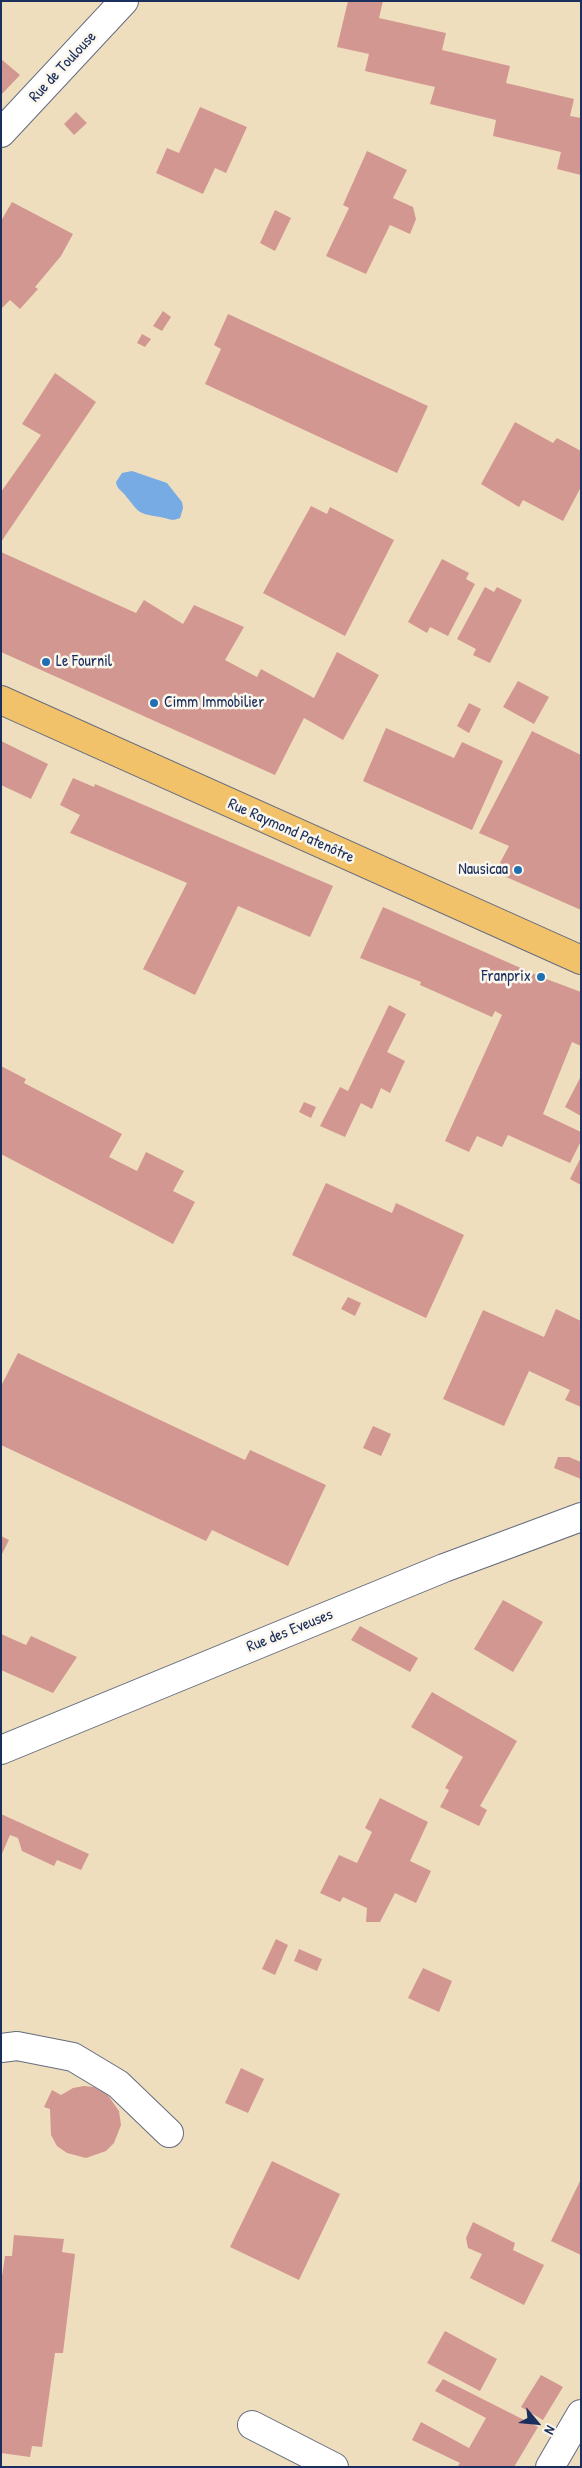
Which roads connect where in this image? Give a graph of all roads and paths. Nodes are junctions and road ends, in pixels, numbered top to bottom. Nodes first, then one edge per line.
1 (124, 1) edge
2 (1, 133) edge
3 (1, 700) edge
4 (581, 960) edge
5 (581, 1517) edge
6 (1, 1750) edge
7 (1, 2048) edge
8 (169, 2133) dead end
9 (581, 2414) edge
10 (252, 2425) dead end
11 (334, 2467) edge
12 (550, 2467) edge

1 - 2 street, Rue de Toulouse
3 - 4 main road, Rue Raymond Patenôtre
5 - 6 street, Rue des Eveuses
7 - 8 street
9 - 12 street
10 - 11 street

